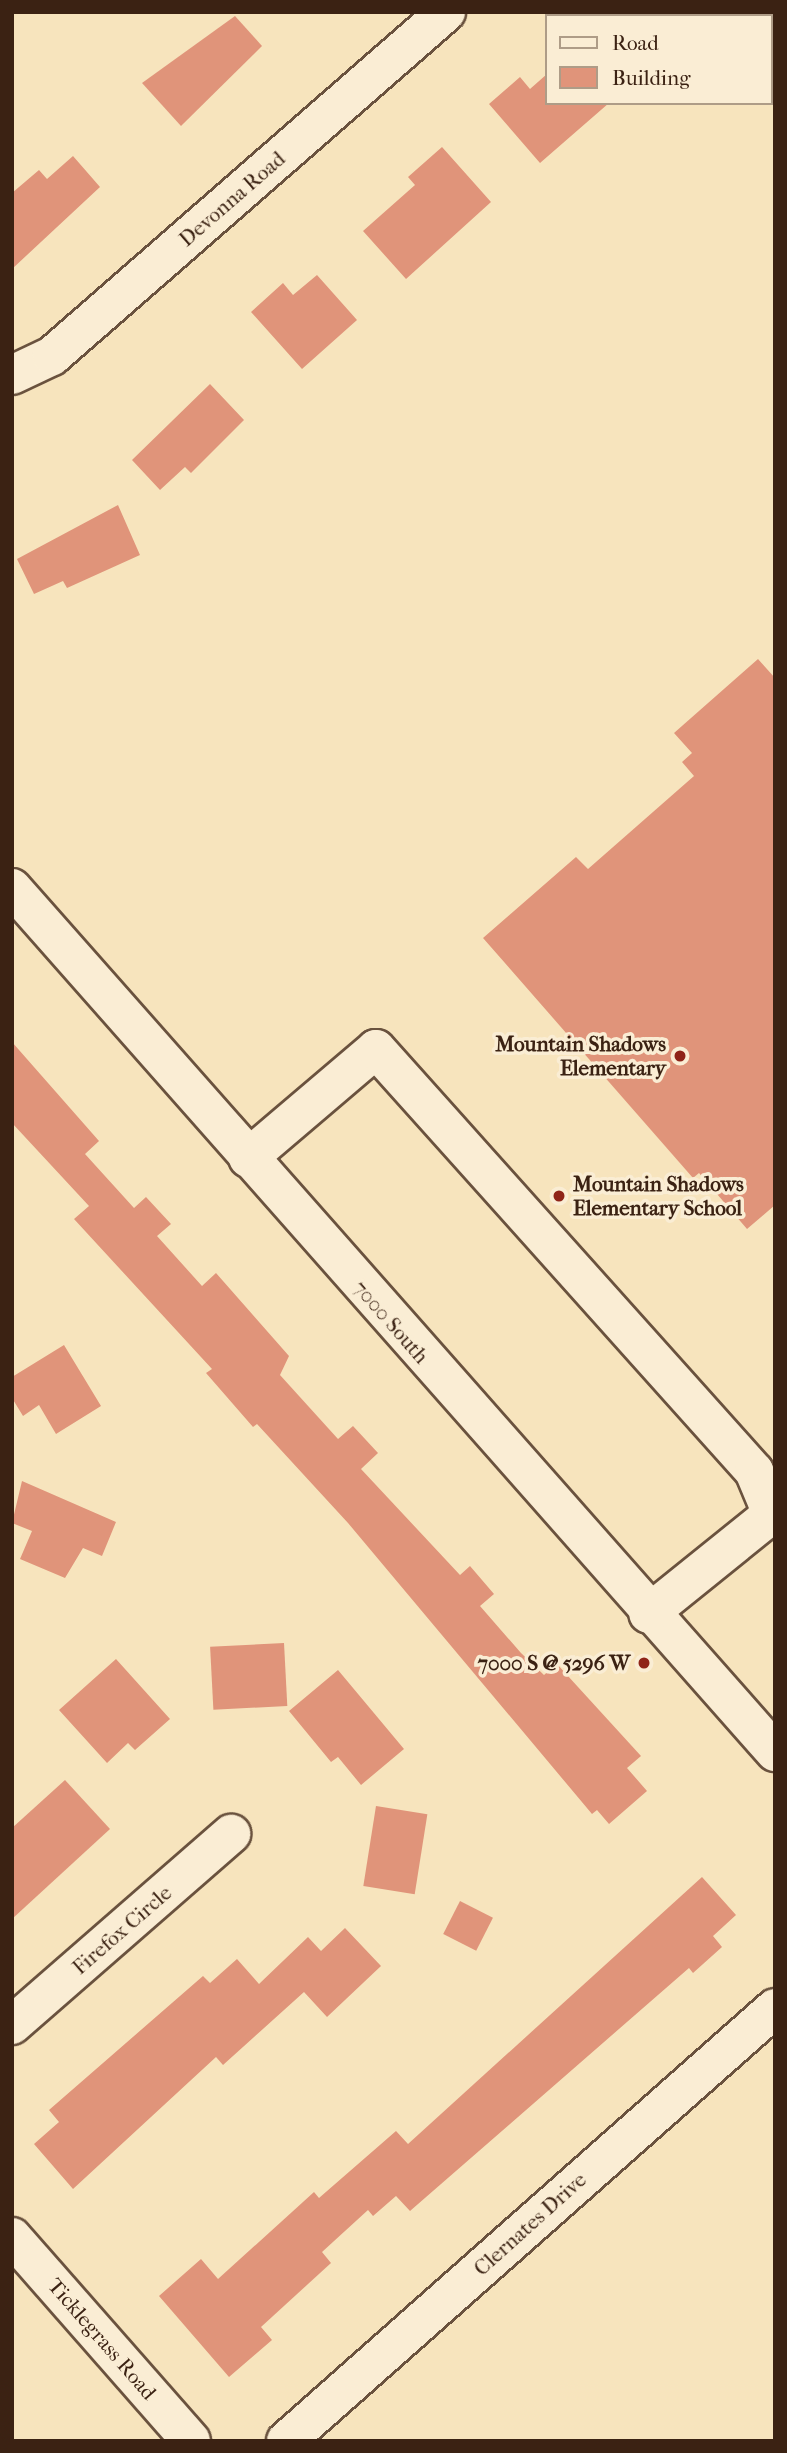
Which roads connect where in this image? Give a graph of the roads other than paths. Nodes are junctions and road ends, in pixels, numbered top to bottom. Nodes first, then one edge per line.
1 (446, 12) edge
2 (12, 374) edge
3 (12, 888) edge
4 (248, 1158) junction
5 (774, 1513) edge
6 (648, 1614) junction
7 (775, 1752) edge
8 (231, 1834) dead end
9 (775, 2008) edge
10 (12, 2025) edge
11 (12, 2237) edge
12 (191, 2441) edge
13 (286, 2441) edge

1 - 2 street, Devonna Road
3 - 4 street, 7000 South
4 - 5 street
4 - 6 street, 7000 South
5 - 6 street
6 - 7 street, 7000 South
8 - 10 street, Firefox Circle
9 - 13 street, Clernates Drive
11 - 12 street, Ticklegrass Road

